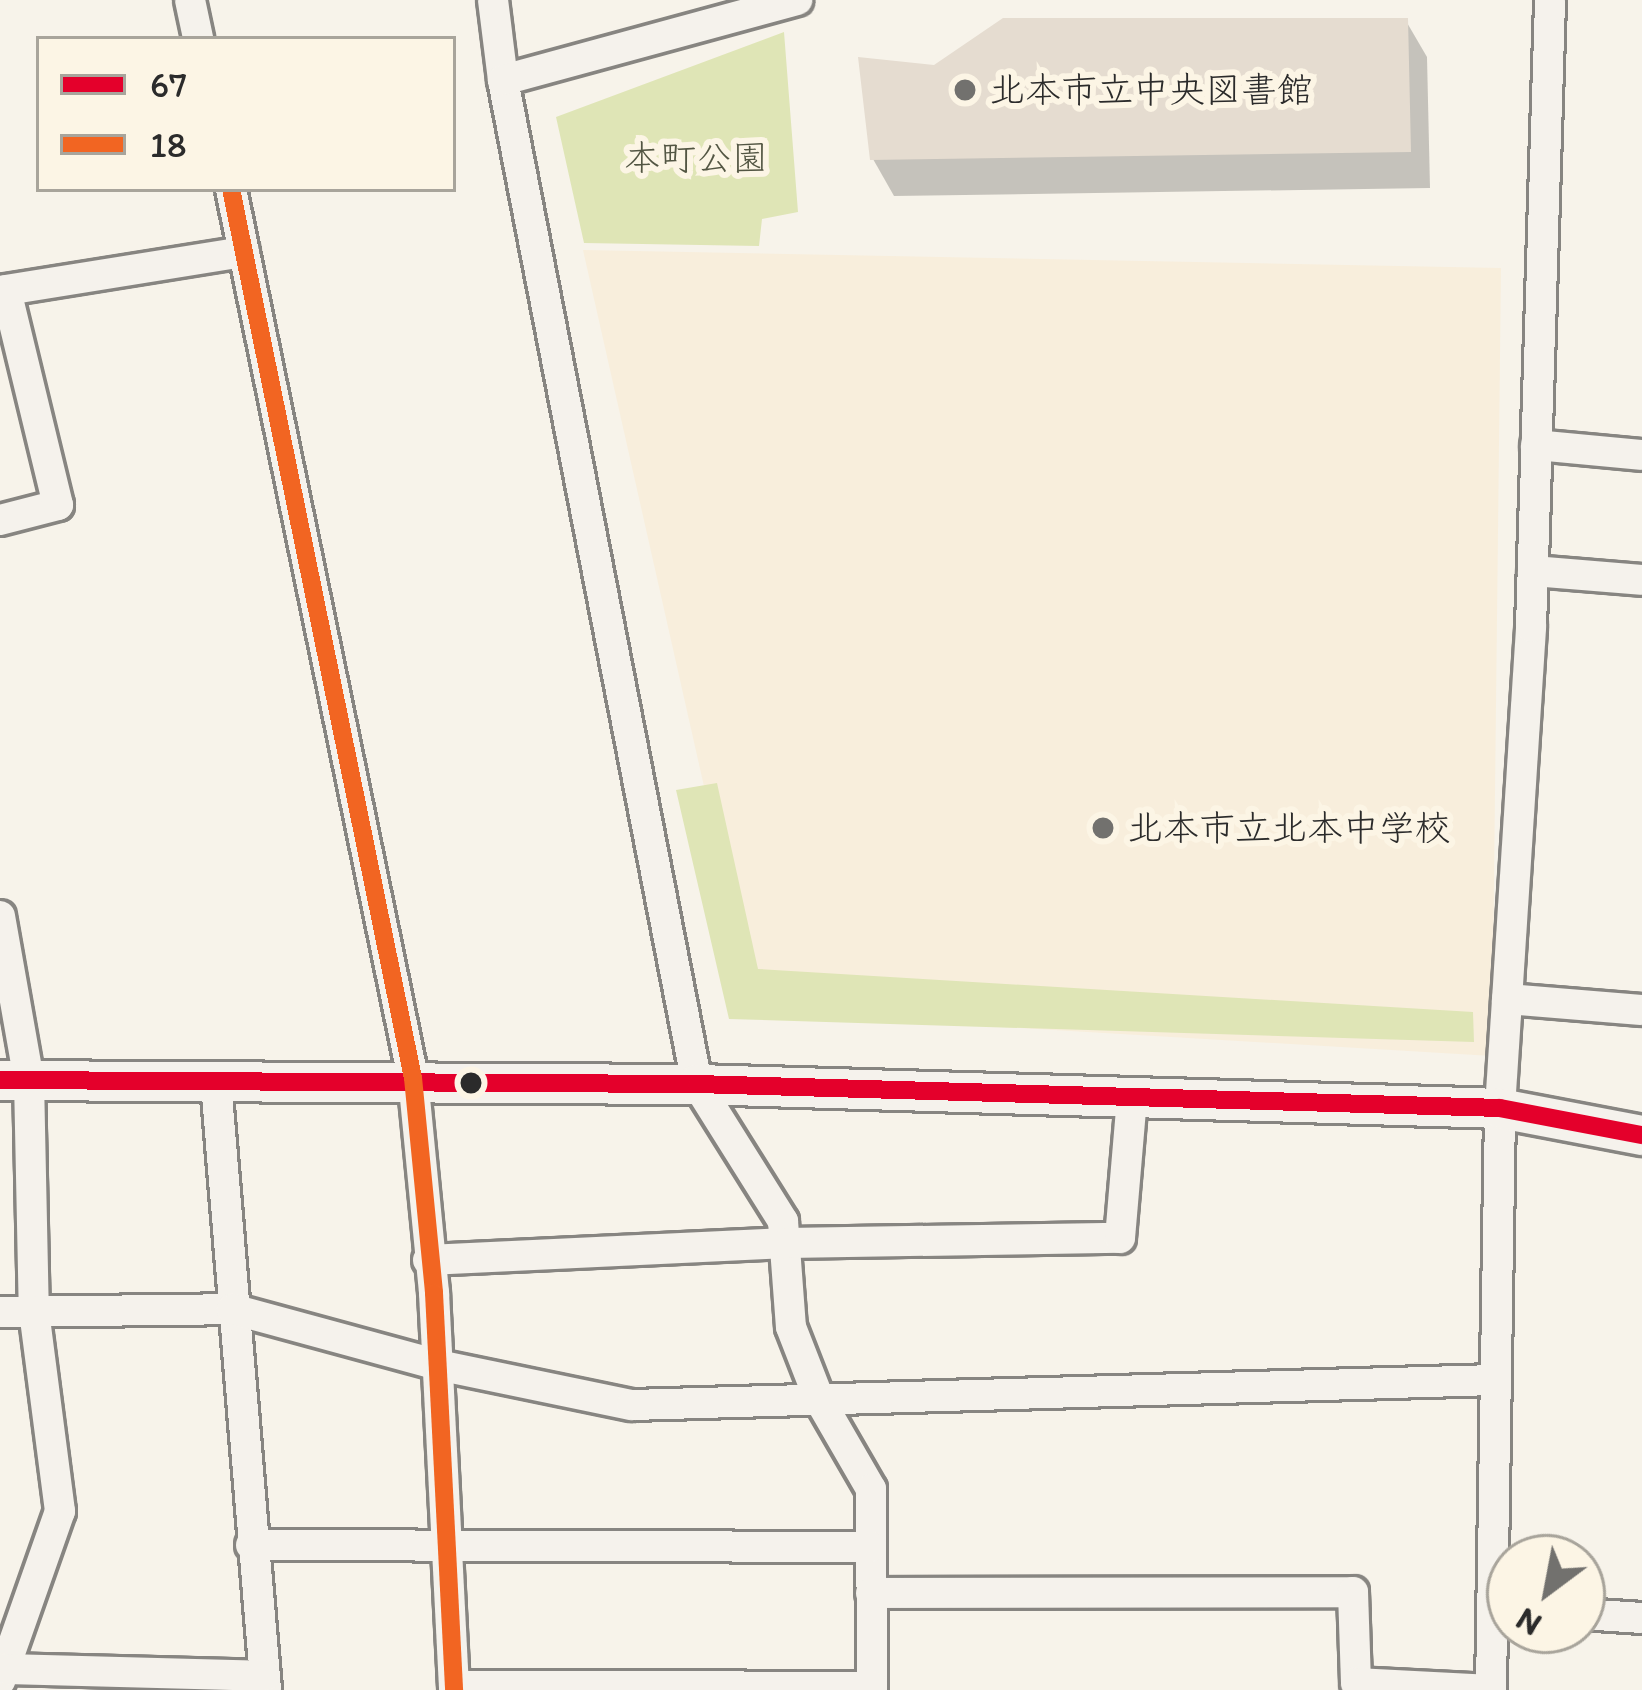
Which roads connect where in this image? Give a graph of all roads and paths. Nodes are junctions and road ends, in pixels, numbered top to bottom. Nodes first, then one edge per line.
1 (190, 0) edge
2 (493, 0) edge
3 (797, 0) edge
4 (1550, 0) edge
5 (197, 36) edge
6 (503, 80) junction
7 (232, 192) edge
8 (244, 252) junction
9 (3, 291) edge
10 (1536, 445) junction
11 (1642, 454) edge
12 (0, 520) edge
13 (1533, 571) junction
14 (1642, 580) edge
15 (0, 916) edge
16 (1507, 999) junction
17 (1642, 1010) edge
18 (413, 1078) junction
19 (15, 1080) edge
20 (216, 1083) junction
21 (697, 1084) junction
22 (1132, 1097) junction
23 (1500, 1108) junction
24 (1642, 1135) edge
25 (787, 1243) junction
26 (428, 1260) junction
27 (232, 1309) junction
28 (34, 1311) junction
29 (0, 1312) edge
30 (438, 1365) junction
31 (1496, 1380) junction
32 (819, 1399) junction
33 (1500, 1534) edge
34 (251, 1545) junction
35 (447, 1545) junction
36 (871, 1546) junction
37 (871, 1593) junction
38 (1606, 1616) edge
39 (1642, 1618) edge
40 (1496, 1654) edge
41 (3, 1675) edge
42 (265, 1683) edge
43 (454, 1688) edge
44 (872, 1689) edge
45 (1491, 1690) edge

1 - 5 street
2 - 6 street
3 - 6 street
4 - 10 street
6 - 21 street
7 - 8 street
8 - 9 street
8 - 18 street
9 - 12 street
10 - 11 street
10 - 13 street
13 - 14 street
13 - 16 street
15 - 19 street
16 - 17 street
16 - 23 street
18 - 20 street
18 - 21 street
18 - 26 street
19 - 20 street
19 - 28 street
20 - 27 street
21 - 22 street
21 - 25 street
22 - 23 street
22 - 25 street
23 - 24 street
23 - 31 street
25 - 26 street
25 - 32 street
26 - 30 street
27 - 28 street
27 - 30 street
27 - 34 street
28 - 29 street
28 - 41 street
30 - 32 street
30 - 35 street
31 - 32 street
31 - 33 street
32 - 36 street
34 - 35 street
34 - 42 street
35 - 36 street
35 - 43 street
36 - 37 street
37 - 44 street
37 - 45 street
38 - 39 street
40 - 45 street
41 - 42 street
43 - 44 street

